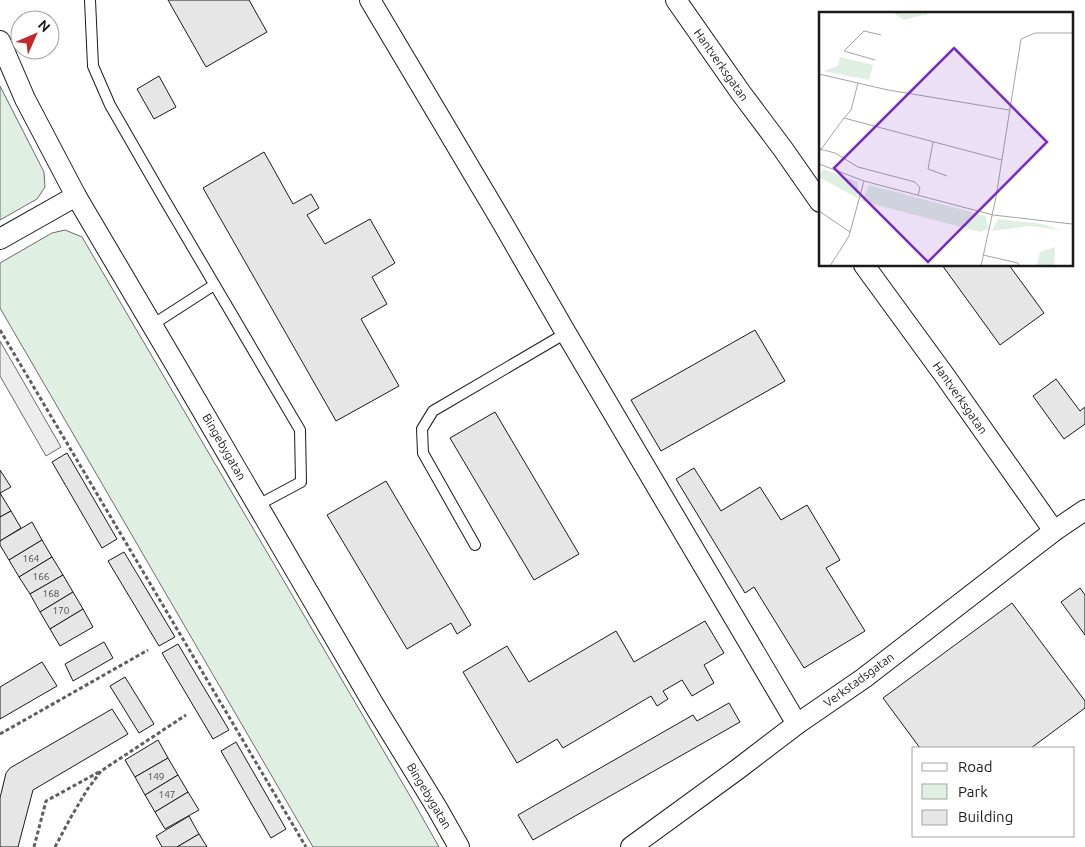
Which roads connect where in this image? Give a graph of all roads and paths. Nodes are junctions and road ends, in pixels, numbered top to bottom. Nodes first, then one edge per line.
1 (90, 0) edge
2 (370, 0) edge
3 (676, 0) edge
4 (0, 41) edge
5 (76, 196) junction
6 (819, 201) edge
7 (0, 239) edge
8 (865, 266) edge
9 (214, 285) junction
10 (152, 325) junction
11 (0, 330) edge
12 (566, 333) junction
13 (258, 506) junction
14 (1085, 510) edge
15 (1054, 531) junction
16 (475, 545) dead end
17 (148, 650) dead end
18 (186, 715) dead end
19 (797, 724) junction
20 (0, 734) edge
21 (102, 771) junction
22 (34, 847) edge
23 (55, 847) edge
24 (306, 847) edge
25 (459, 847) edge
26 (631, 847) edge

1 - 9 lane
2 - 12 street
3 - 6 street, Hantverksgatan
4 - 5 street, Bingebygatan
5 - 7 street
5 - 10 street, Bingebygatan
8 - 15 street, Hantverksgatan
9 - 10 lane
9 - 13 lane
10 - 13 street, Bingebygatan
11 - 24 path
12 - 16 lane
12 - 19 street
13 - 25 street, Bingebygatan
14 - 15 street, Verkstadsgatan
15 - 19 street, Verkstadsgatan
17 - 20 path
18 - 21 path
19 - 26 street, Verkstadsgatan
21 - 22 path
21 - 23 path

